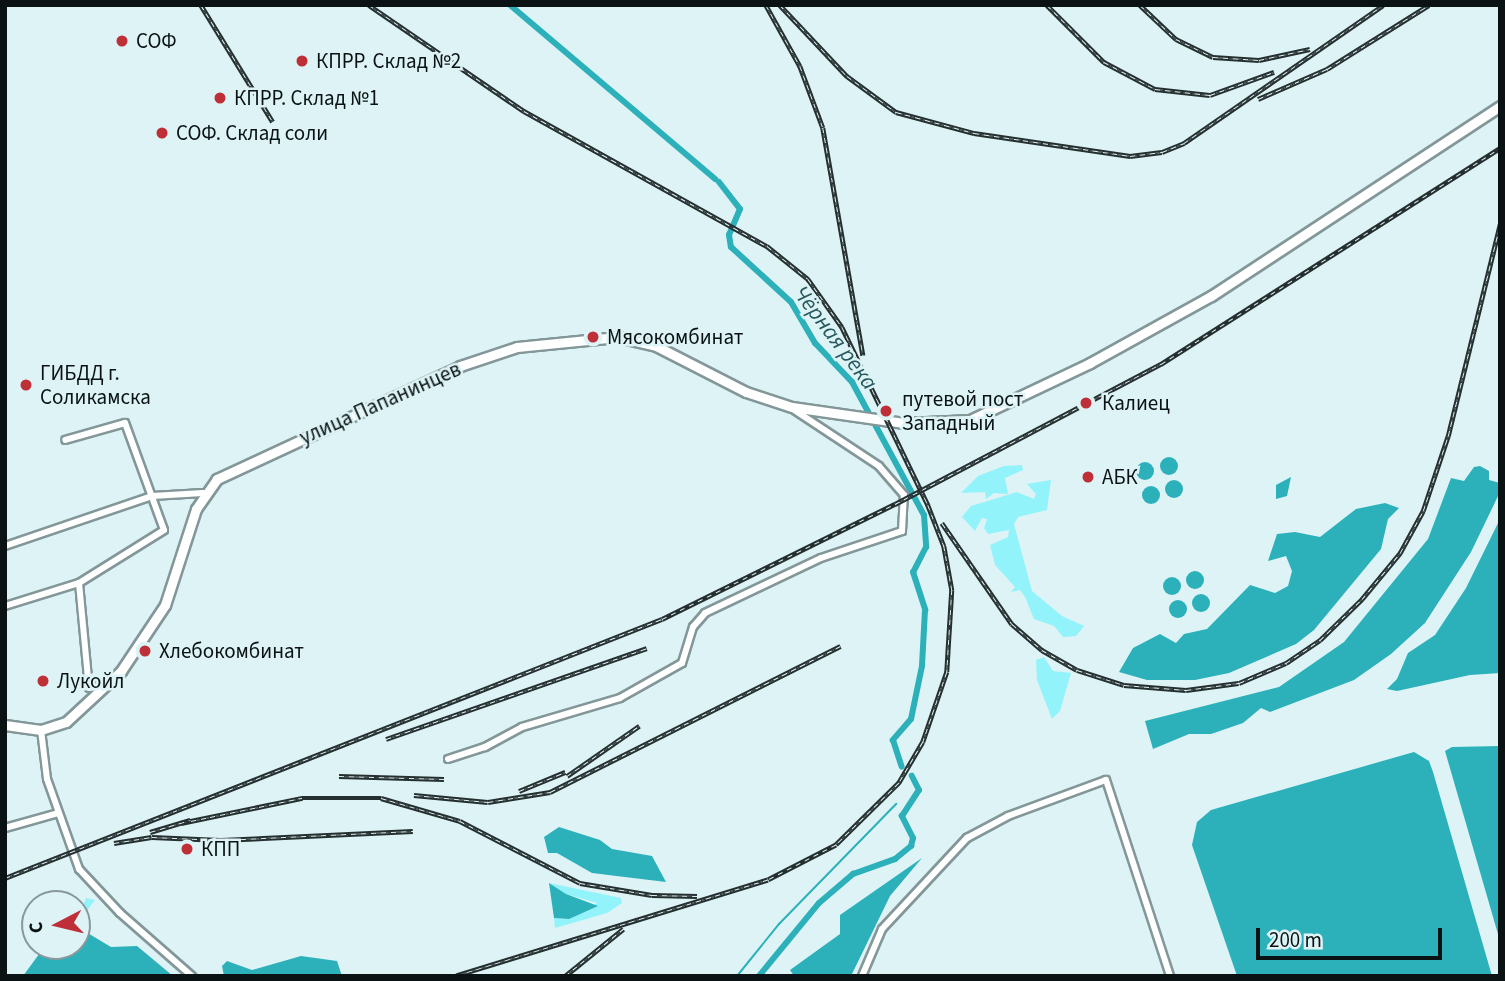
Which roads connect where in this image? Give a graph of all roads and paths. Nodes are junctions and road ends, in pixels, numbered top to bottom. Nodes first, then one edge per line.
1 (1500, 106) edge
2 (792, 407) junction
3 (65, 440) dead end
4 (203, 493) junction
5 (152, 496) junction
6 (5, 546) edge
7 (79, 583) junction
8 (5, 606) edge
9 (110, 684) junction
10 (5, 725) edge
11 (41, 730) junction
12 (448, 758) dead end
13 (58, 813) junction
14 (5, 828) edge
15 (192, 976) edge
16 (862, 976) edge
17 (1170, 976) edge

1 - 2 main road, улица Папанинцев
2 - 4 main road, улица Папанинцев
2 - 12 street
3 - 5 street
4 - 5 street
4 - 9 main road
5 - 6 street
5 - 7 street
7 - 8 street
7 - 9 street
9 - 11 main road
10 - 11 main road
11 - 13 street
13 - 14 street
13 - 15 street
16 - 17 street

